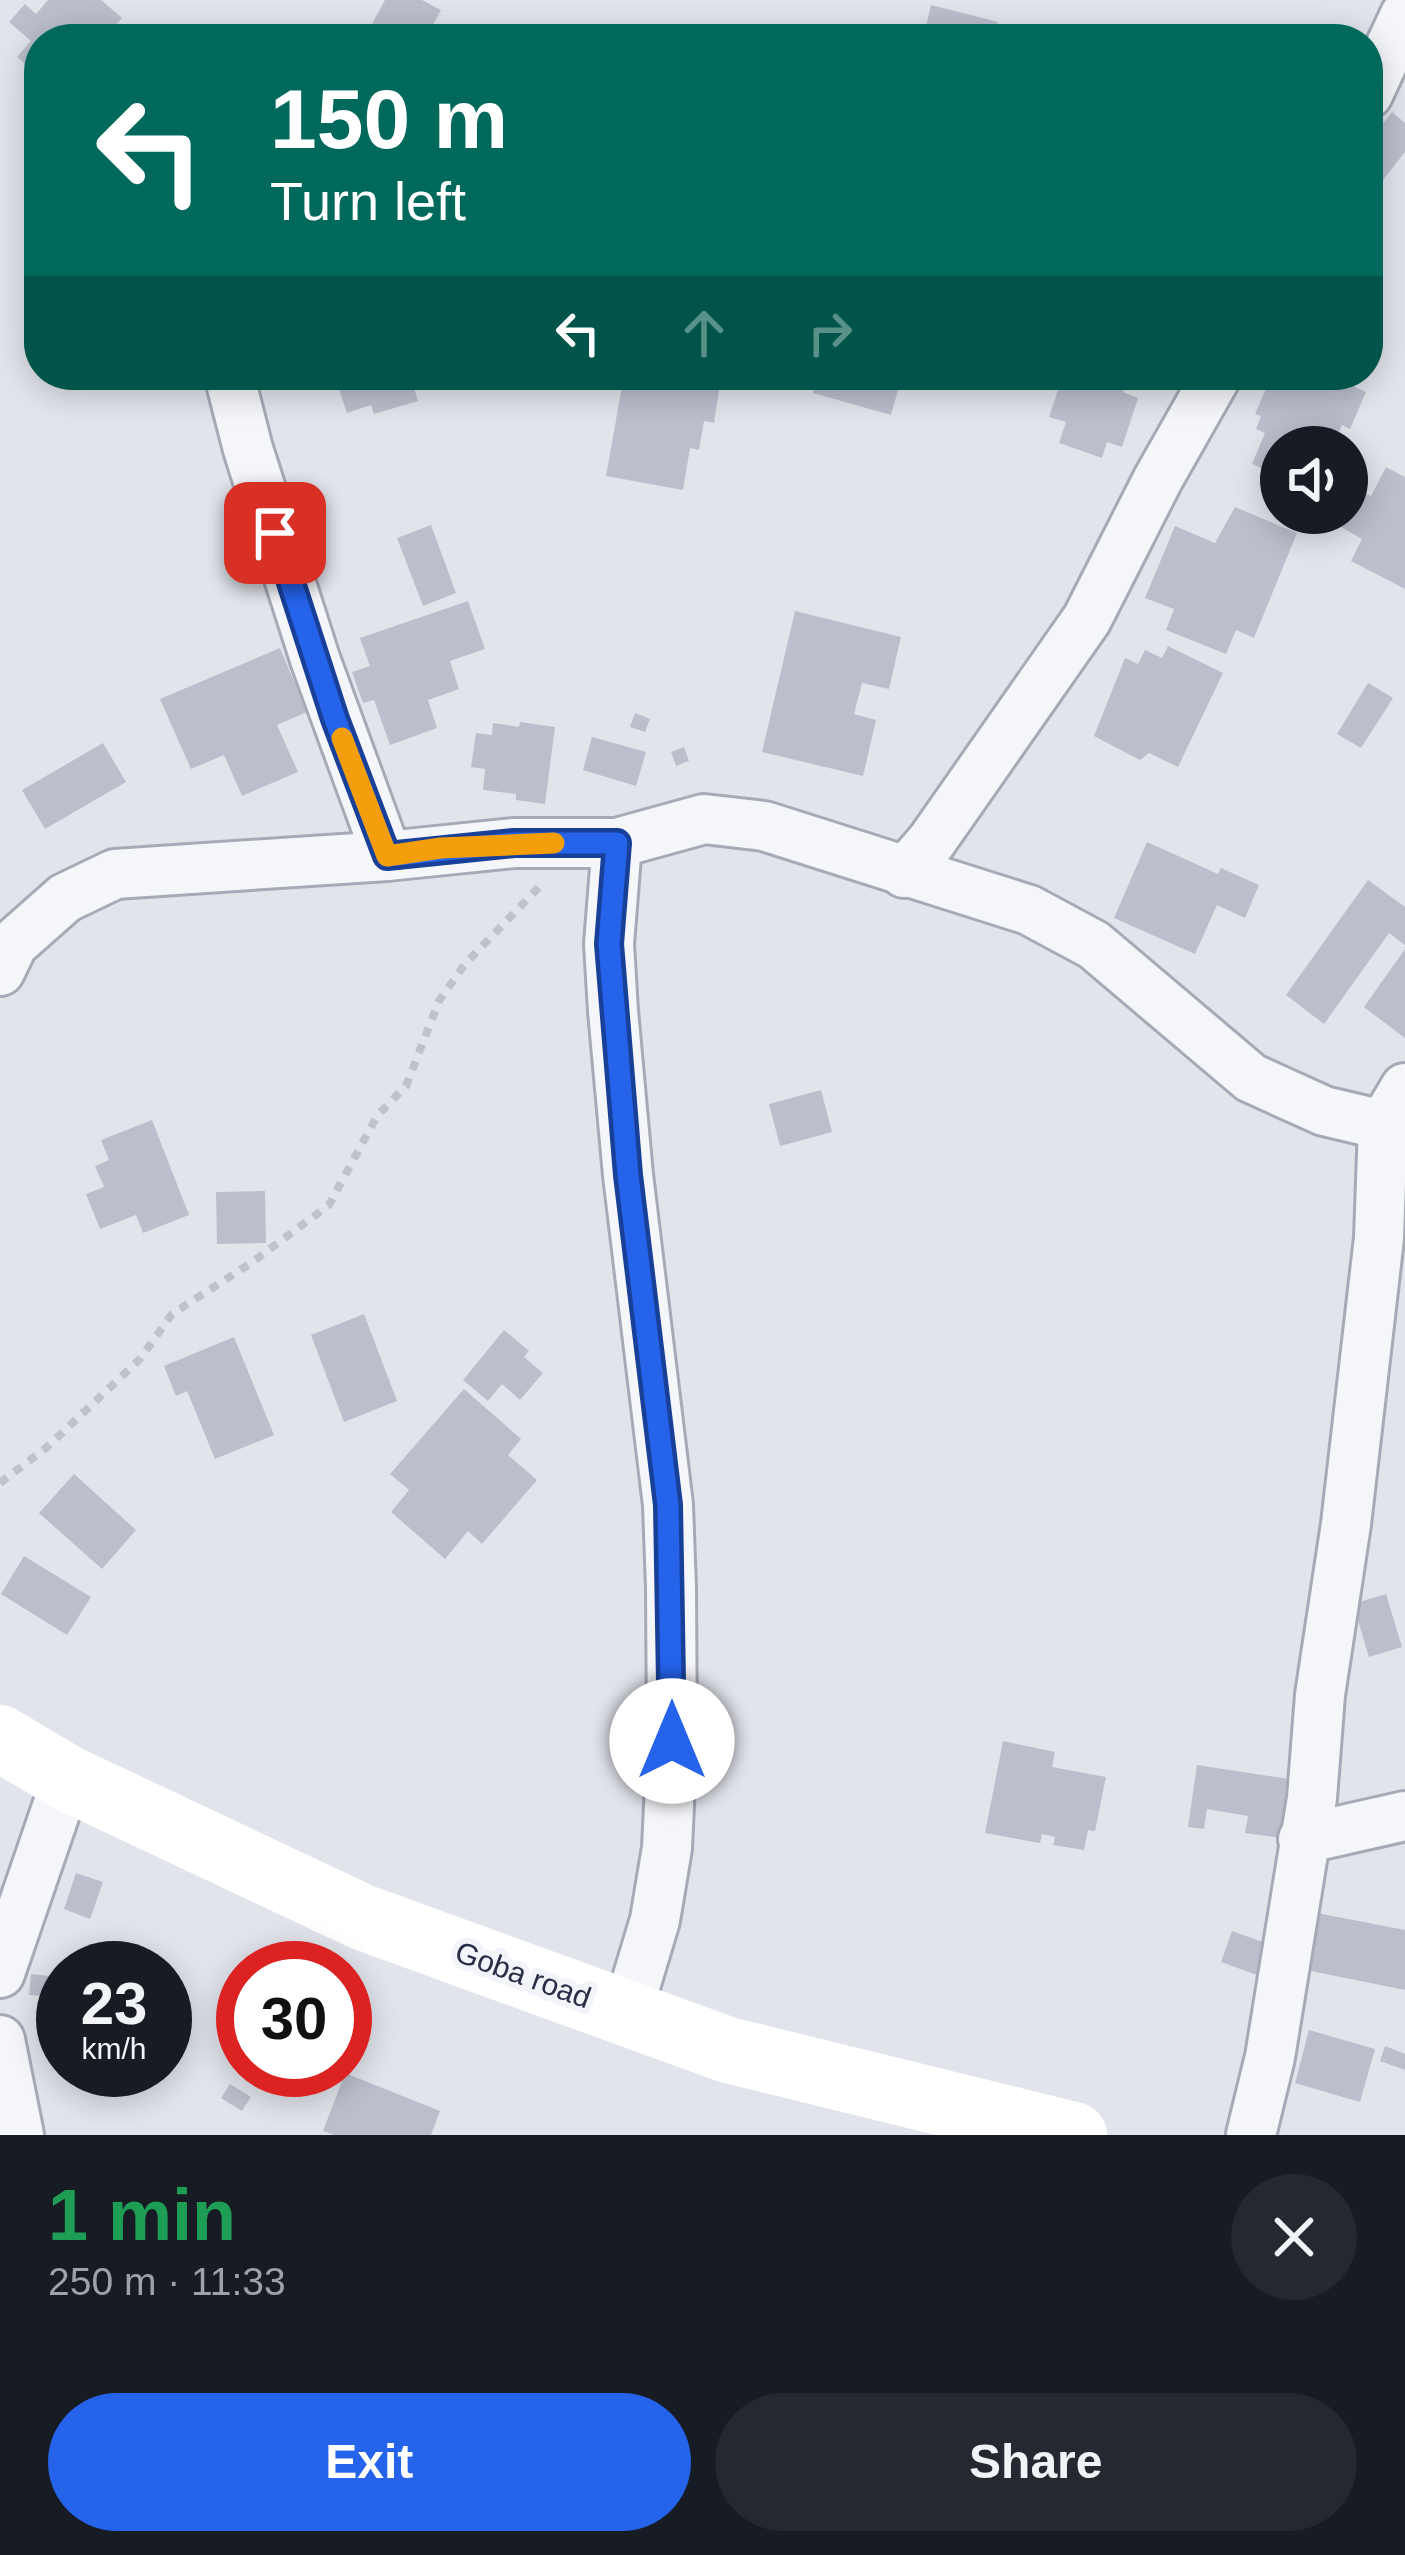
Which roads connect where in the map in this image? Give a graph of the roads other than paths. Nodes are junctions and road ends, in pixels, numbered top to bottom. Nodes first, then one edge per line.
1 (1405, 15) edge
2 (1383, 62) edge
3 (233, 390) edge
4 (1208, 390) edge
5 (603, 843) junction
6 (387, 856) junction
7 (904, 873) junction
8 (0, 971) edge
9 (1394, 1106) edge
10 (0, 1738) edge
11 (67, 1778) junction
12 (1405, 1816) edge
13 (1304, 1839) junction
14 (0, 1972) edge
15 (628, 2013) junction
16 (1, 2057) edge
17 (19, 2135) edge
18 (1074, 2135) edge
19 (1251, 2135) edge

1 - 2 street
3 - 6 street
4 - 7 street
5 - 6 street
5 - 7 street
5 - 15 street
6 - 8 street
7 - 9 street
9 - 13 street
10 - 11 main road, Goba road
11 - 14 street
11 - 15 main road, Goba road
12 - 13 street
13 - 19 street
15 - 18 main road, Goba road
16 - 17 street

